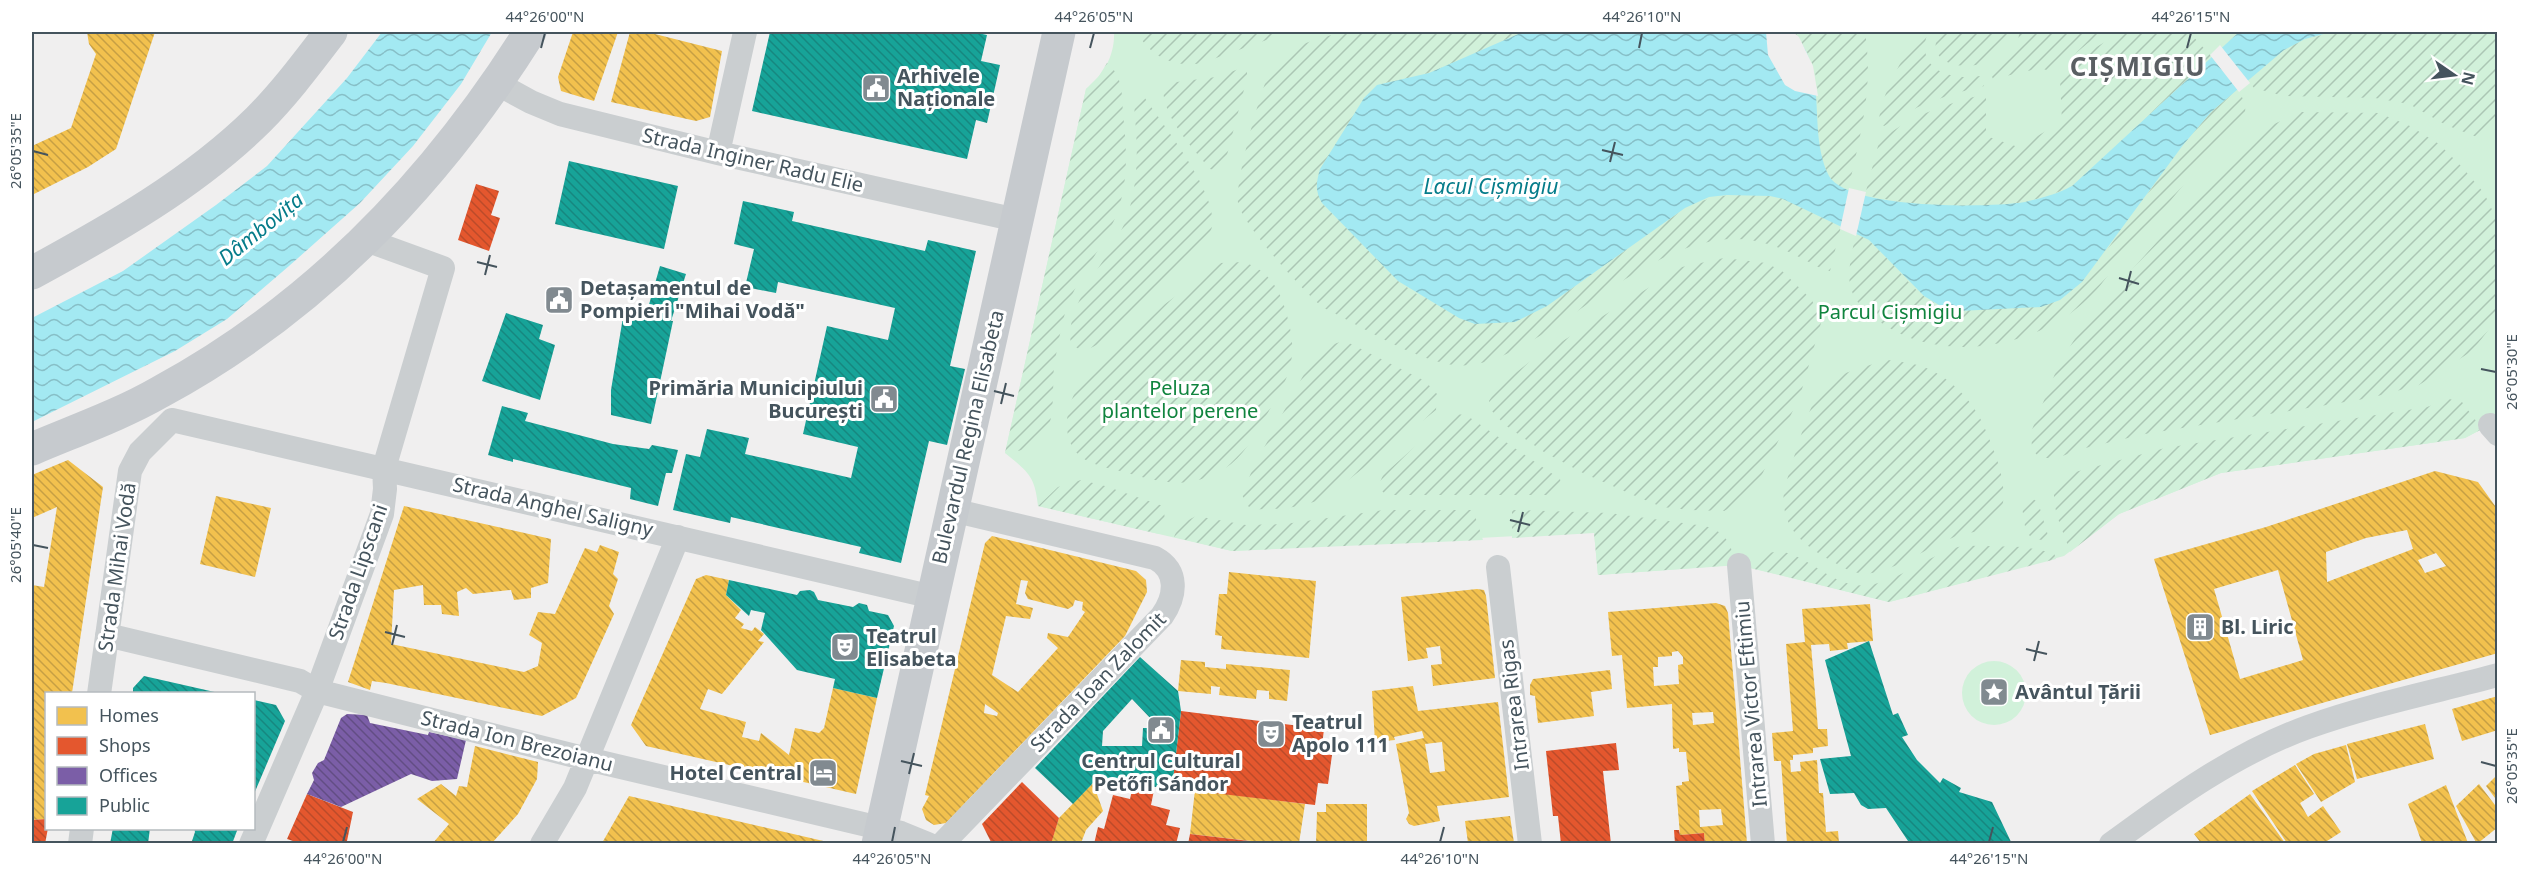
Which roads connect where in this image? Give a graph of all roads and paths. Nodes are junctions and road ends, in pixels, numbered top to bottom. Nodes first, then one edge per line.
1 (331, 32) edge
2 (530, 32) edge
3 (745, 32) edge
4 (1059, 32) edge
5 (496, 83) junction
6 (718, 153) junction
7 (1017, 220) junction
8 (366, 240) junction
9 (32, 273) edge
10 (165, 407) junction
11 (32, 449) edge
12 (384, 468) junction
13 (952, 510) junction
14 (678, 537) junction
15 (1739, 565) dead end
16 (1498, 567) dead end
17 (933, 597) junction
18 (107, 635) junction
19 (2498, 675) edge
20 (317, 691) junction
21 (99, 692) edge
22 (587, 759) junction
23 (880, 836) edge
24 (251, 843) edge
25 (542, 843) edge
26 (928, 843) edge
27 (942, 843) edge
28 (1530, 843) edge
29 (1763, 843) edge
30 (2111, 843) edge

1 - 9 main road
2 - 5 main road
3 - 6 street
4 - 7 main road, Bulevardul Regina Elisabeta
5 - 6 street, Strada Inginer Radu Elie
5 - 8 main road
6 - 7 street, Strada Inginer Radu Elie
7 - 13 main road, Bulevardul Regina Elisabeta
8 - 10 main road
8 - 12 street, Strada Lipscani
10 - 11 main road
10 - 12 street, Strada Anghel Saligny
10 - 18 street, Strada Mihai Vodă
12 - 14 street, Strada Anghel Saligny
12 - 20 street, Strada Lipscani
13 - 17 main road, Bulevardul Regina Elisabeta
13 - 27 street, Strada Ioan Zalomit
14 - 17 street, Strada Anghel Saligny
14 - 22 street
15 - 29 street, Intrarea Victor Eftimiu
16 - 28 street, Intrarea Rigas
17 - 23 main road, Bulevardul Regina Elisabeta
18 - 20 street, Strada Ion Brezoianu
18 - 21 street, Strada Mihai Vodă
19 - 30 street
20 - 22 street, Strada Ion Brezoianu
20 - 24 street, Strada Lipscani
22 - 23 street, Strada Ion Brezoianu
22 - 25 street
23 - 26 street, Strada Ion Brezoianu

